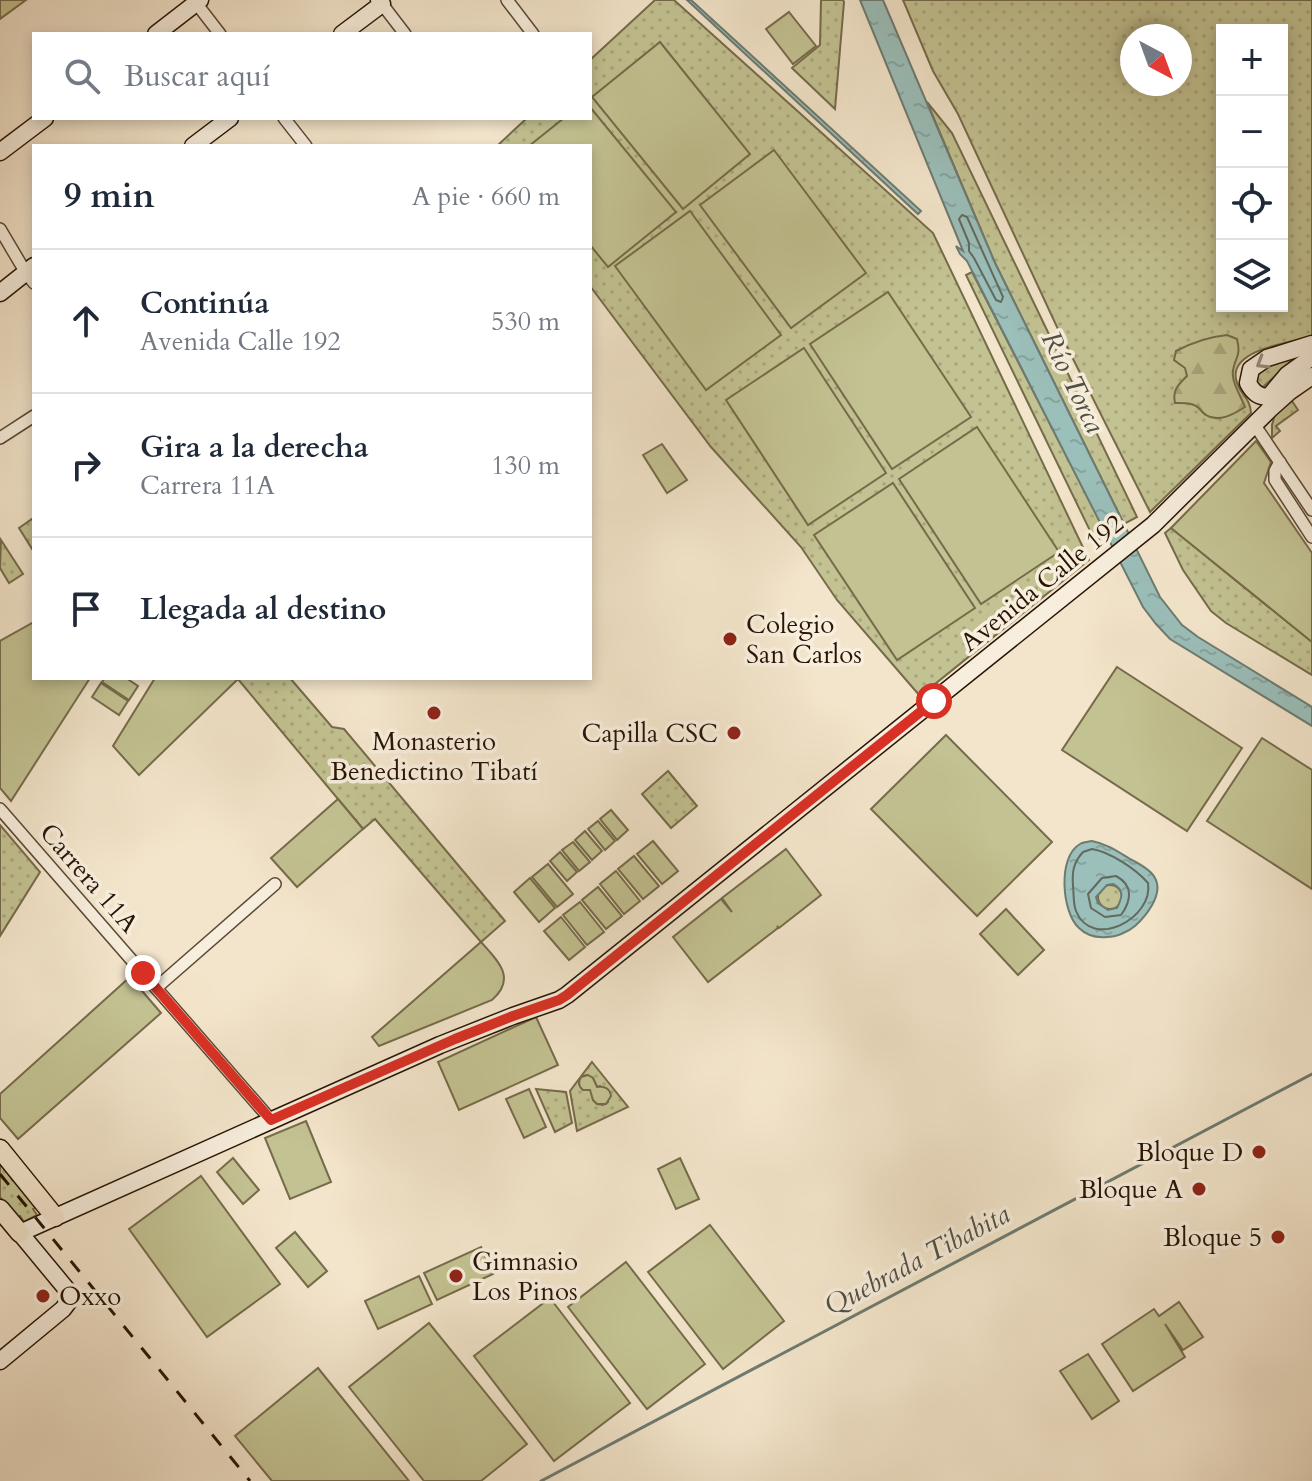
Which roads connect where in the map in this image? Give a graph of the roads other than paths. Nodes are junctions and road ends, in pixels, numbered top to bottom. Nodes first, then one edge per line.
1 (507, 0) edge
2 (198, 2) edge
3 (380, 2) edge
4 (159, 32) edge
5 (219, 32) edge
6 (344, 32) edge
7 (403, 32) edge
8 (531, 32) edge
9 (42, 120) edge
10 (227, 120) edge
11 (286, 120) edge
12 (196, 144) edge
13 (304, 144) edge
14 (0, 152) edge
15 (0, 229) edge
16 (31, 274) edge
17 (0, 293) edge
18 (1312, 344) edge
19 (1312, 357) edge
20 (1312, 376) edge
21 (1289, 392) junction
22 (1268, 397) junction
23 (32, 417) edge
24 (1254, 424) junction
25 (0, 438) edge
26 (1280, 462) junction
27 (1312, 510) edge
28 (1312, 537) edge
29 (0, 809) edge
30 (275, 884) dead end
31 (156, 988) junction
32 (271, 1120) junction
33 (0, 1149) edge
34 (0, 1209) edge
35 (55, 1217) junction
36 (20, 1233) junction
37 (0, 1361) edge

1 - 8 street
2 - 4 main road
2 - 5 street
3 - 6 main road
3 - 7 street
9 - 14 main road
10 - 12 main road
11 - 13 street
15 - 16 street
16 - 17 main road
18 -> 22 main road
19 - 22 main road, Avenida Calle 192
20 - 21 main road, Avenida Calle 192
21 - 22 main road
21 - 24 main road, Avenida Calle 192
22 - 24 main road, Avenida Calle 192
23 - 25 street
24 - 26 street
24 - 32 main road, Avenida Calle 192
26 - 27 street
26 - 28 street
29 - 31 street, Carrera 11A
30 - 31 street
31 - 32 street, Carrera 11A
32 - 35 main road, Avenida Calle 192
33 - 35 main road
34 - 36 main road
35 - 36 main road, Avenida Calle 192
36 - 37 main road

